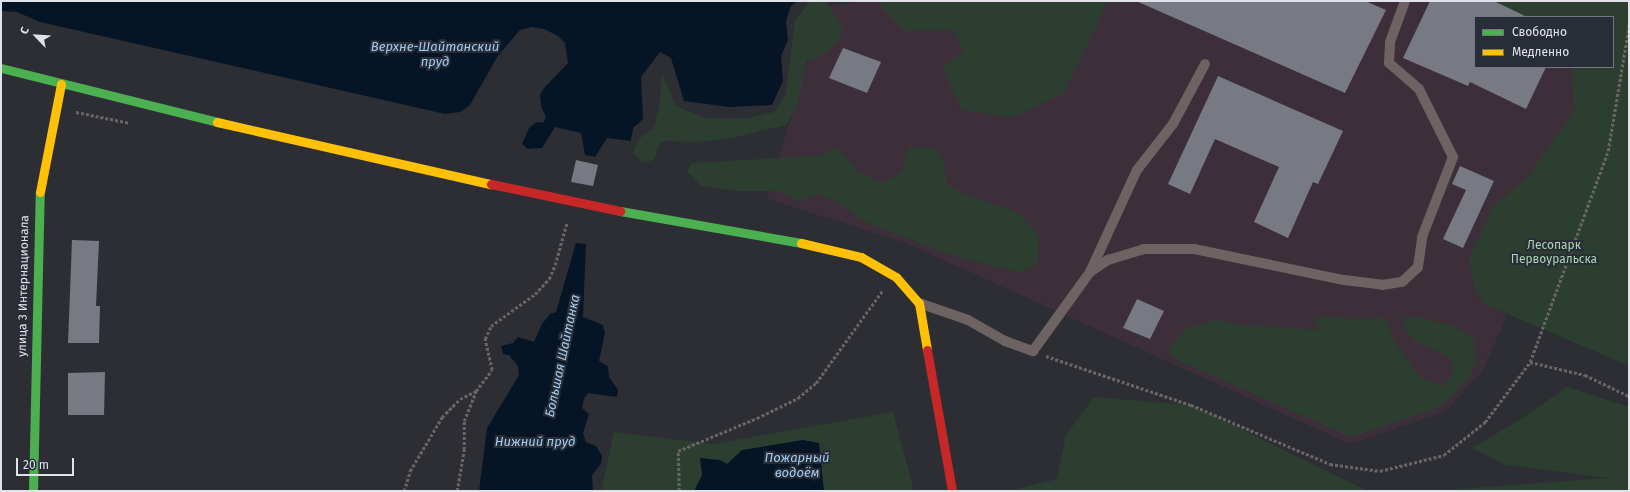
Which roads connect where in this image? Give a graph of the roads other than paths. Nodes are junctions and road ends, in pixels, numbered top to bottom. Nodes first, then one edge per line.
1 (1405, 1) edge
2 (1205, 64) dead end
3 (1, 68) edge
4 (61, 84) junction
5 (1090, 272) junction
6 (919, 303) junction
7 (33, 491) edge
8 (952, 491) edge

1 - 5 lane
2 - 5 lane
3 - 4 street
4 - 6 street
4 - 7 street, улица 3 Интернационала
5 - 6 lane
6 - 8 street

